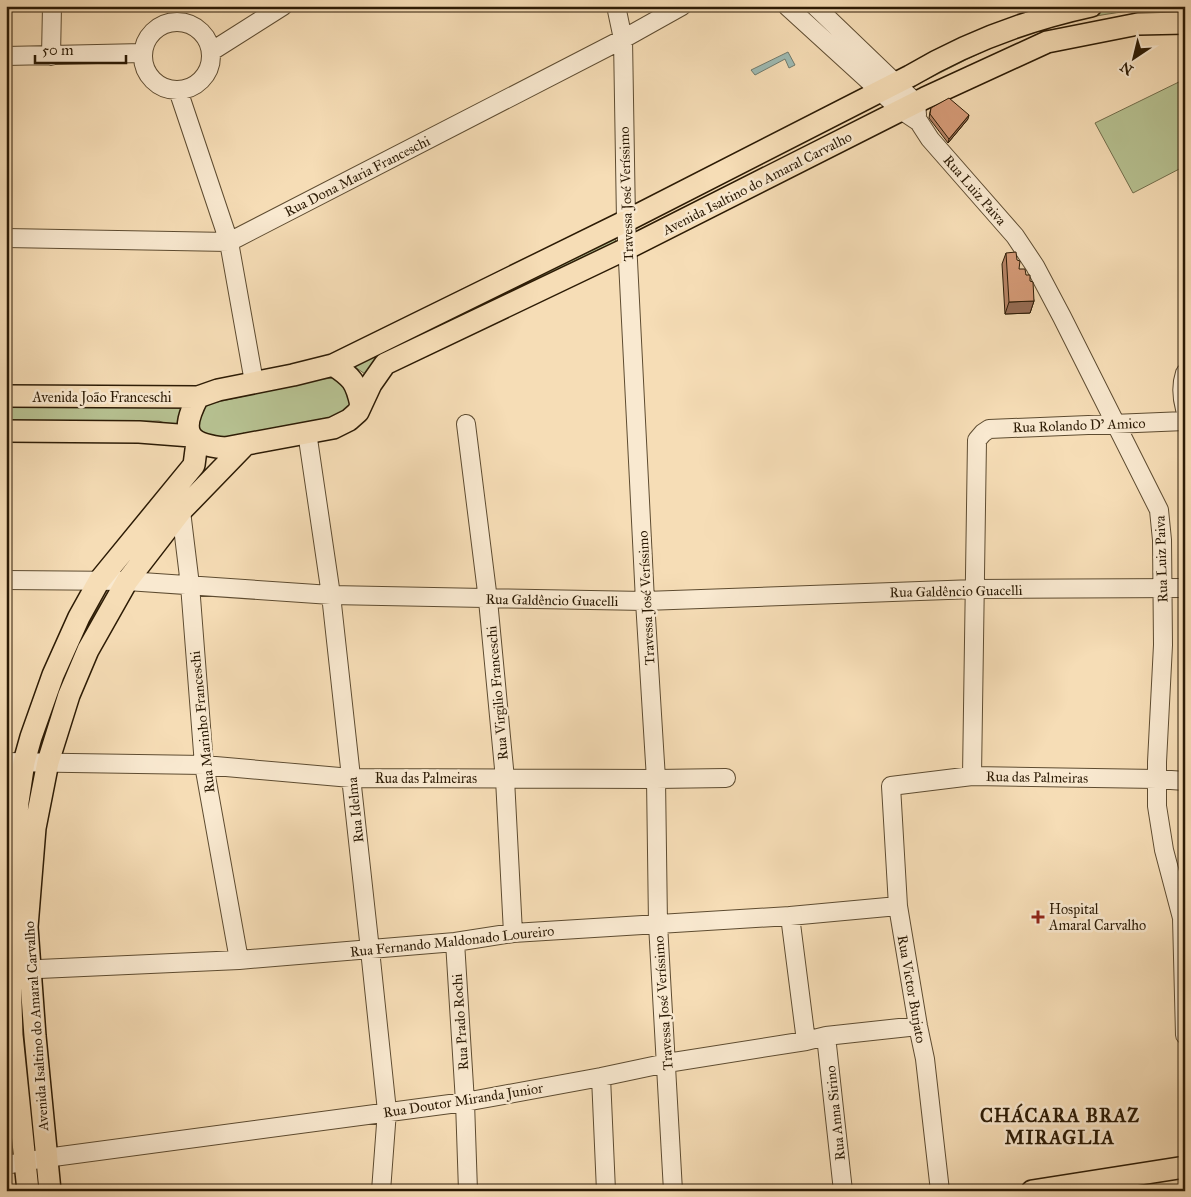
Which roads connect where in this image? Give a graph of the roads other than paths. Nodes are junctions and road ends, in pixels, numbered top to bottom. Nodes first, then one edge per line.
1 (52, 6) edge
2 (283, 6) edge
3 (616, 6) edge
4 (682, 6) edge
5 (788, 6) edge
6 (815, 6) edge
7 (1091, 6) edge
8 (1185, 23) edge
9 (623, 39) junction
10 (212, 51) junction
11 (143, 53) junction
12 (6, 56) edge
13 (51, 56) junction
14 (888, 87) junction
15 (178, 90) junction
16 (912, 112) junction
17 (626, 221) junction
18 (6, 238) edge
19 (229, 242) junction
20 (628, 248) junction
21 (332, 365) junction
22 (1185, 373) edge
23 (254, 382) junction
24 (6, 396) edge
25 (198, 397) junction
26 (361, 405) junction
27 (1185, 409) edge
28 (1185, 421) edge
29 (466, 424) dead end
30 (1116, 424) junction
31 (6, 431) edge
32 (307, 432) junction
33 (194, 439) junction
34 (246, 444) junction
35 (181, 511) junction
36 (6, 580) edge
37 (99, 581) junction
38 (127, 581) junction
39 (190, 585) junction
40 (1162, 588) junction
41 (1185, 588) edge
42 (975, 589) junction
43 (331, 596) junction
44 (488, 600) junction
45 (645, 601) junction
46 (15, 762) edge
47 (48, 762) junction
48 (204, 765) junction
49 (972, 776) junction
50 (352, 778) junction
51 (726, 778) dead end
52 (505, 779) junction
53 (656, 779) junction
54 (1157, 779) junction
55 (1185, 780) edge
56 (891, 786) joint
57 (898, 906) junction
58 (790, 916) junction
59 (658, 924) junction
60 (513, 933) junction
61 (454, 942) junction
62 (370, 950) junction
63 (239, 960) junction
64 (1184, 966) edge
65 (15, 970) edge
66 (918, 1026) junction
67 (1185, 1035) edge
68 (826, 1036) junction
69 (9, 1037) edge
70 (806, 1041) junction
71 (667, 1063) junction
72 (601, 1078) junction
73 (465, 1102) junction
74 (386, 1111) junction
75 (46, 1158) junction
76 (16, 1163) edge
77 (1185, 1167) edge
78 (28, 1191) edge
79 (50, 1191) edge
80 (381, 1191) edge
81 (468, 1191) edge
82 (606, 1191) edge
83 (673, 1191) edge
84 (843, 1191) edge
85 (940, 1191) edge
86 (1032, 1191) edge

1 - 13 street
2 - 10 street
3 - 9 street, Travessa José Veríssimo
4 - 9 street, Rua Dona Maria Franceschi
5 - 14 street, Rua Luiz Paiva
6 - 14 street, Rua Luiz Paiva
7 - 14 main road, Avenida Isaltino do Amaral Carvalho
8 - 16 main road, Avenida Isaltino do Amaral Carvalho
9 - 17 street, Travessa José Veríssimo
9 - 19 street, Rua Dona Maria Franceschi
10 - 11 street
10 - 15 street
11 - 13 street
11 - 15 street
12 - 13 street
14 - 16 street, Rua Luiz Paiva
14 - 17 main road, Avenida Isaltino do Amaral Carvalho
15 - 19 street
16 - 20 main road, Avenida Isaltino do Amaral Carvalho
16 - 30 street, Rua Luiz Paiva
17 - 20 street, Travessa José Veríssimo
17 - 21 main road, Avenida Isaltino do Amaral Carvalho
18 - 19 street, Rua Dona Maria Franceschi
19 - 23 street
20 - 26 main road, Avenida Isaltino do Amaral Carvalho
20 - 45 street, Travessa José Veríssimo
21 - 23 main road, Avenida Isaltino do Amaral Carvalho
21 - 26 main road
22 - 27 street
23 - 25 main road, Avenida João Franceschi
24 - 25 main road, Avenida João Franceschi
25 - 33 main road, Avenida Isaltino do Amaral Carvalho
26 - 32 main road, Avenida Isaltino do Amaral Carvalho
28 - 30 street, Rua Rolando D' Amico
29 - 44 street, Rua Virgilio Franceschi
30 - 40 street, Rua Luiz Paiva
30 - 42 street, Rua Rolando D' Amico
31 - 33 main road
32 - 34 main road, Avenida Isaltino do Amaral Carvalho
32 - 43 street, Rua Idelma
33 - 34 main road, Avenida Isaltino do Amaral Carvalho
33 - 37 main road, Avenida Isaltino do Amaral Carvalho
34 - 35 main road, Avenida Isaltino do Amaral Carvalho
35 - 38 main road, Avenida Isaltino do Amaral Carvalho
35 - 39 street, Rua Marinho Franceschi
36 - 37 street, Rua Galdêncio Guacelli
37 - 38 street, Rua Galdêncio Guacelli
37 - 46 main road, Avenida Isaltino do Amaral Carvalho
38 - 39 street, Rua Galdêncio Guacelli
38 - 47 main road, Avenida Isaltino do Amaral Carvalho
39 - 43 street, Rua Galdêncio Guacelli
39 - 48 street, Rua Marinho Franceschi
40 - 41 street, Rua Galdêncio Guacelli
40 - 42 street, Rua Galdêncio Guacelli
40 - 54 street, Rua Luiz Paiva
42 - 45 street, Rua Galdêncio Guacelli
42 - 49 street
43 - 44 street, Rua Galdêncio Guacelli
43 - 50 street, Rua Idelma
44 - 45 street, Rua Galdêncio Guacelli
44 - 52 street, Rua Virgilio Franceschi
45 - 53 street, Travessa José Veríssimo
46 - 47 street, Rua das Palmeiras
46 - 65 main road, Avenida Isaltino do Amaral Carvalho
47 - 48 street, Rua das Palmeiras
47 - 65 main road, Avenida Isaltino do Amaral Carvalho
48 - 50 street, Rua das Palmeiras
48 - 63 street, Rua Marinho Franceschi
49 - 54 street, Rua das Palmeiras
49 - 56 street, Rua das Palmeiras
50 - 52 street, Rua das Palmeiras
50 - 62 street, Rua Idelma
51 - 53 street, Rua das Palmeiras
52 - 53 street, Rua das Palmeiras
52 - 60 street, Rua Virgilio Franceschi
53 - 59 street, Travessa José Veríssimo
54 - 55 street, Rua das Palmeiras
54 - 64 street, Rua Luiz Paiva
56 - 57 street, Rua Victor Burjato
57 - 58 street, Rua Fernando Maldonado Loureiro
57 - 66 street, Rua Victor Burjato
58 - 59 street, Rua Fernando Maldonado Loureiro
58 - 70 street
59 - 60 street, Rua Fernando Maldonado Loureiro
59 - 71 street, Travessa José Veríssimo
60 - 61 street, Rua Fernando Maldonado Loureiro
61 - 62 street, Rua Fernando Maldonado Loureiro
61 - 73 street, Rua Prado Rochi
62 - 63 street, Rua Fernando Maldonado Loureiro
62 - 74 street, Rua Idelma
63 - 65 street, Rua Fernando Maldonado Loureiro
64 - 67 street, Rua Luiz Paiva
65 - 69 main road, Avenida Isaltino do Amaral Carvalho
65 - 75 main road, Avenida Isaltino do Amaral Carvalho
66 - 68 street, Rua Doutor Miranda Junior
66 - 85 street, Rua Victor Burjato
68 - 70 street, Rua Doutor Miranda Junior
68 - 84 street, Rua Anna Sirino
69 - 76 main road, Avenida Isaltino do Amaral Carvalho
70 - 71 street, Rua Doutor Miranda Junior
71 - 72 street, Rua Doutor Miranda Junior
71 - 83 street, Travessa José Veríssimo
72 - 73 street, Rua Doutor Miranda Junior
72 - 82 street
73 - 74 street, Rua Doutor Miranda Junior
73 - 81 street, Rua Prado Rochi
74 - 75 street, Rua Doutor Miranda Junior
74 - 80 street, Rua Idelma
75 - 76 street, Rua Doutor Miranda Junior
75 - 79 main road, Avenida Isaltino do Amaral Carvalho
76 - 78 main road, Avenida Isaltino do Amaral Carvalho
77 - 86 main road

